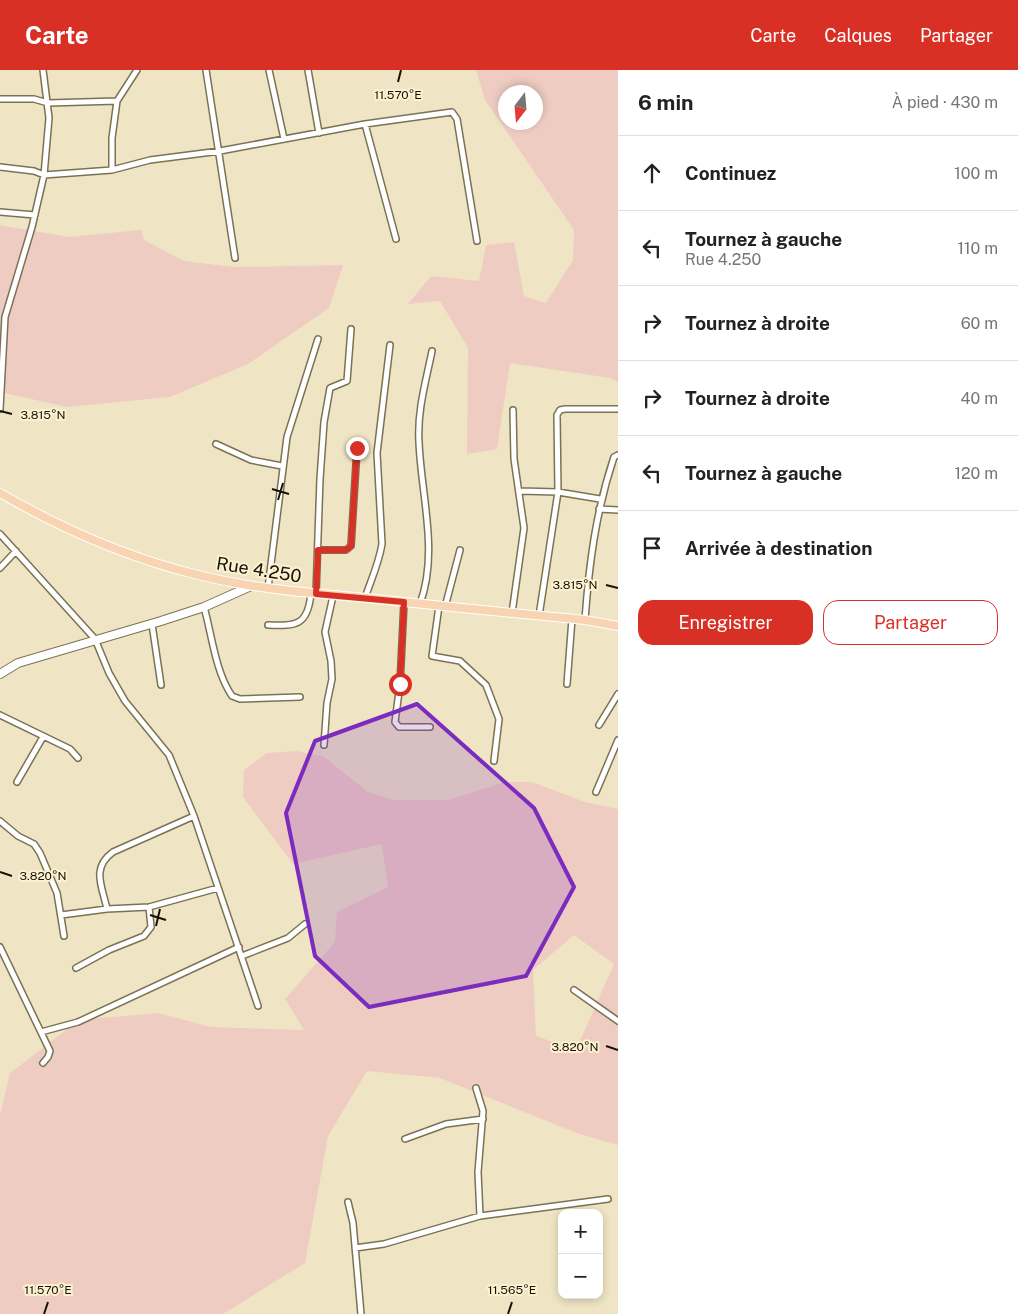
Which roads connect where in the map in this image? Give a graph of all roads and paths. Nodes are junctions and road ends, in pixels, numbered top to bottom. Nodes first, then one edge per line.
1 (44, 70) edge
2 (137, 70) edge
3 (206, 70) edge
4 (269, 70) edge
5 (308, 70) edge
6 (0, 99) edge
7 (117, 102) junction
8 (48, 103) junction
9 (365, 124) junction
10 (319, 133) junction
11 (284, 139) junction
12 (220, 151) junction
13 (0, 167) edge
14 (112, 170) junction
15 (44, 175) junction
16 (0, 212) edge
17 (34, 215) junction
18 (396, 239) dead end
19 (478, 241) dead end
20 (235, 258) dead end
21 (351, 329) dead end
22 (318, 339) dead end
23 (390, 345) dead end
24 (432, 351) dead end
25 (618, 408) edge
26 (0, 409) edge
27 (513, 410) dead end
28 (216, 444) dead end
29 (357, 448) dead end
30 (618, 455) edge
31 (282, 466) junction
32 (520, 491) junction
33 (558, 492) junction
34 (0, 493) edge
35 (600, 498) junction
36 (599, 509) junction
37 (618, 510) edge
38 (0, 534) edge
39 (318, 550) junction
40 (460, 550) dead end
41 (16, 551) junction
42 (0, 568) edge
43 (251, 586) junction
44 (268, 588) junction
45 (313, 594) junction
46 (333, 596) junction
47 (365, 598) junction
48 (404, 602) junction
49 (420, 604) junction
50 (204, 607) junction
51 (442, 607) junction
52 (512, 614) junction
53 (539, 616) junction
54 (572, 619) junction
55 (585, 620) junction
56 (152, 624) junction
57 (268, 624) dead end
58 (618, 626) edge
59 (95, 639) junction
60 (0, 674) edge
61 (567, 684) dead end
62 (161, 685) dead end
63 (618, 694) edge
64 (300, 697) dead end
65 (0, 715) edge
66 (599, 725) dead end
67 (430, 727) dead end
68 (43, 737) junction
69 (618, 740) edge
70 (324, 745) dead end
71 (78, 758) dead end
72 (494, 761) dead end
73 (16, 782) dead end
74 (596, 792) dead end
75 (194, 816) junction
76 (0, 821) edge
77 (218, 888) junction
78 (149, 907) junction
79 (108, 909) junction
80 (61, 915) junction
81 (305, 924) dead end
82 (64, 936) dead end
83 (0, 947) edge
84 (239, 947) junction
85 (242, 956) junction
86 (76, 968) dead end
87 (574, 990) dead end
88 (258, 1006) dead end
89 (618, 1021) edge
90 (41, 1032) junction
91 (43, 1063) dead end
92 (476, 1088) dead end
93 (483, 1119) junction
94 (405, 1139) dead end
95 (608, 1199) dead end
96 (348, 1202) dead end
97 (480, 1216) junction
98 (355, 1248) junction
99 (361, 1314) edge

1 - 8 street
2 - 7 street
3 - 12 street
4 - 11 street
5 - 10 street
6 - 8 street
7 - 8 street
7 - 14 street
8 - 15 street
9 - 10 street
9 - 18 street
9 - 19 street
10 - 11 street
11 - 12 street
12 - 14 street
12 - 20 street
13 - 15 street
14 - 15 street
15 - 17 street
16 - 17 street
17 - 26 street
21 - 39 street
22 - 31 street
23 - 47 street
24 - 49 street
25 - 33 street
27 - 32 street
28 - 31 street
29 - 39 street
30 - 35 street
31 - 44 street
32 - 33 street
32 - 52 street
33 - 35 street
33 - 53 street
34 - 43 main road, Rue 4.250
35 - 36 street
36 - 37 street
36 - 55 street
38 - 41 street
39 - 45 street
40 - 51 street
41 - 42 street
41 - 59 street
43 - 44 main road, Rue 4.250
43 - 50 street
44 - 45 main road, Rue 4.250
45 - 46 main road, Rue 4.250
45 - 57 street
46 - 47 main road, Rue 4.250
46 - 70 street
47 - 48 main road, Rue 4.250
48 - 49 main road, Rue 4.250
48 - 67 street
49 - 51 main road, Rue 4.250
50 - 56 street
50 - 64 street
51 - 52 main road, Rue 4.250
51 - 72 street
52 - 53 main road, Rue 4.250
53 - 54 main road, Rue 4.250
54 - 55 main road, Rue 4.250
54 - 61 street
55 - 58 main road, Rue 4.250
56 - 59 street
56 - 62 street
59 - 60 street
59 - 75 street
63 - 66 street
65 - 68 street
68 - 71 street
68 - 73 street
69 - 74 street
75 - 77 street
75 - 79 street
76 - 80 street
77 - 78 street
77 - 84 street
78 - 79 street
78 - 86 street
79 - 80 street
80 - 82 street
81 - 85 street
83 - 90 street
84 - 85 street
84 - 90 street
85 - 88 street
87 - 89 street
90 - 91 street
92 - 93 street
93 - 94 street
93 - 97 street
95 - 97 street
96 - 98 street
97 - 98 street
98 - 99 street

